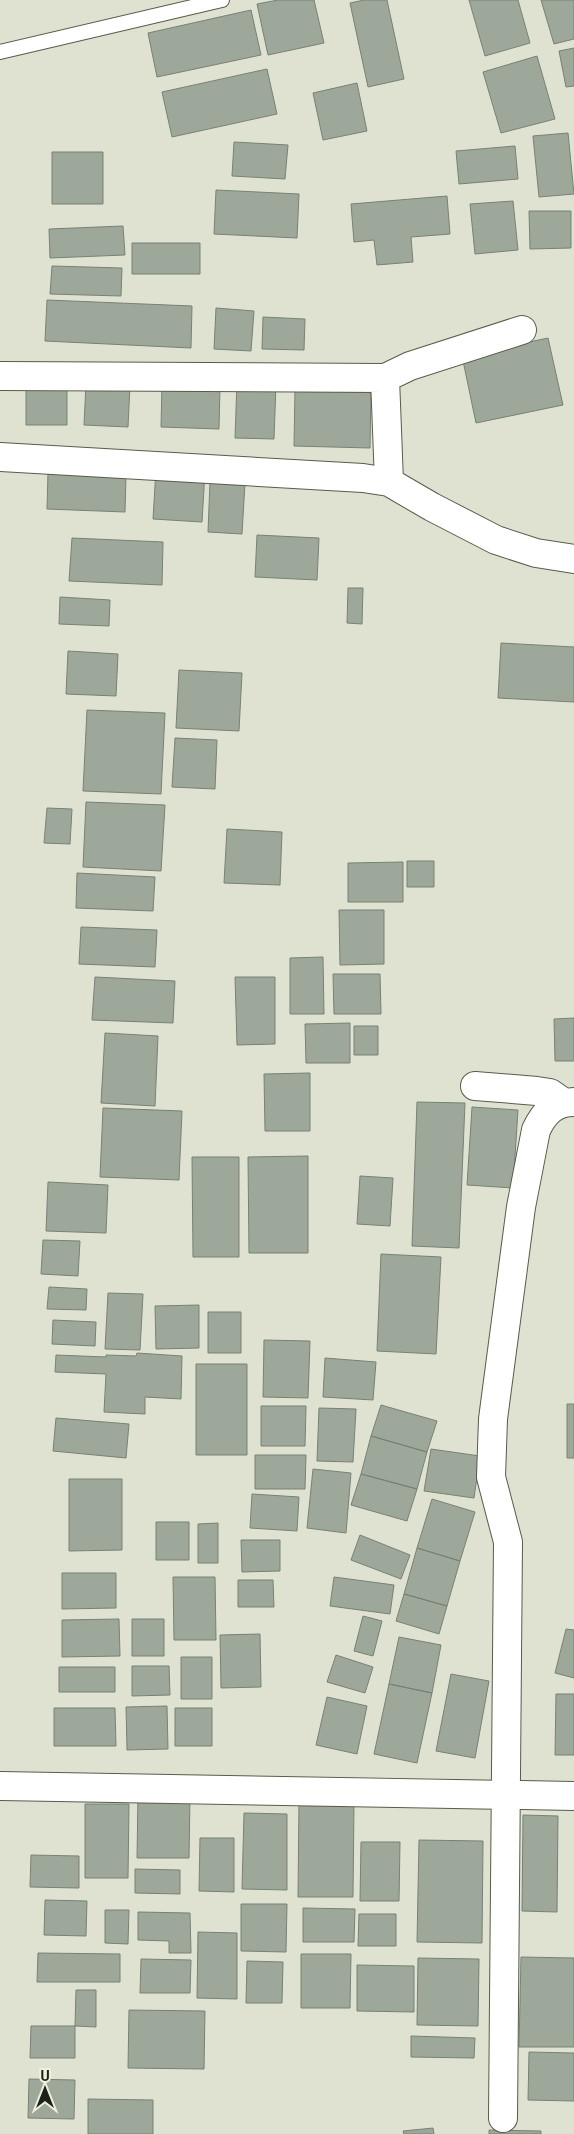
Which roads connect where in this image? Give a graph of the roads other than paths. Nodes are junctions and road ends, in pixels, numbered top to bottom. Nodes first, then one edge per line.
1 (222, 0) edge
2 (0, 52) edge
3 (522, 330) dead end
4 (0, 376) edge
5 (385, 378) junction
6 (0, 456) edge
7 (388, 482) junction
8 (574, 559) edge
9 (474, 1086) dead end
10 (568, 1102) edge
11 (0, 1786) edge
12 (505, 1795) junction
13 (574, 1796) edge
14 (503, 2118) dead end

1 - 2 lane
3 - 5 street
4 - 5 street
5 - 7 street
6 - 7 street
7 - 8 street
9 - 10 street
10 - 12 street
11 - 12 street
12 - 13 street
12 - 14 street

